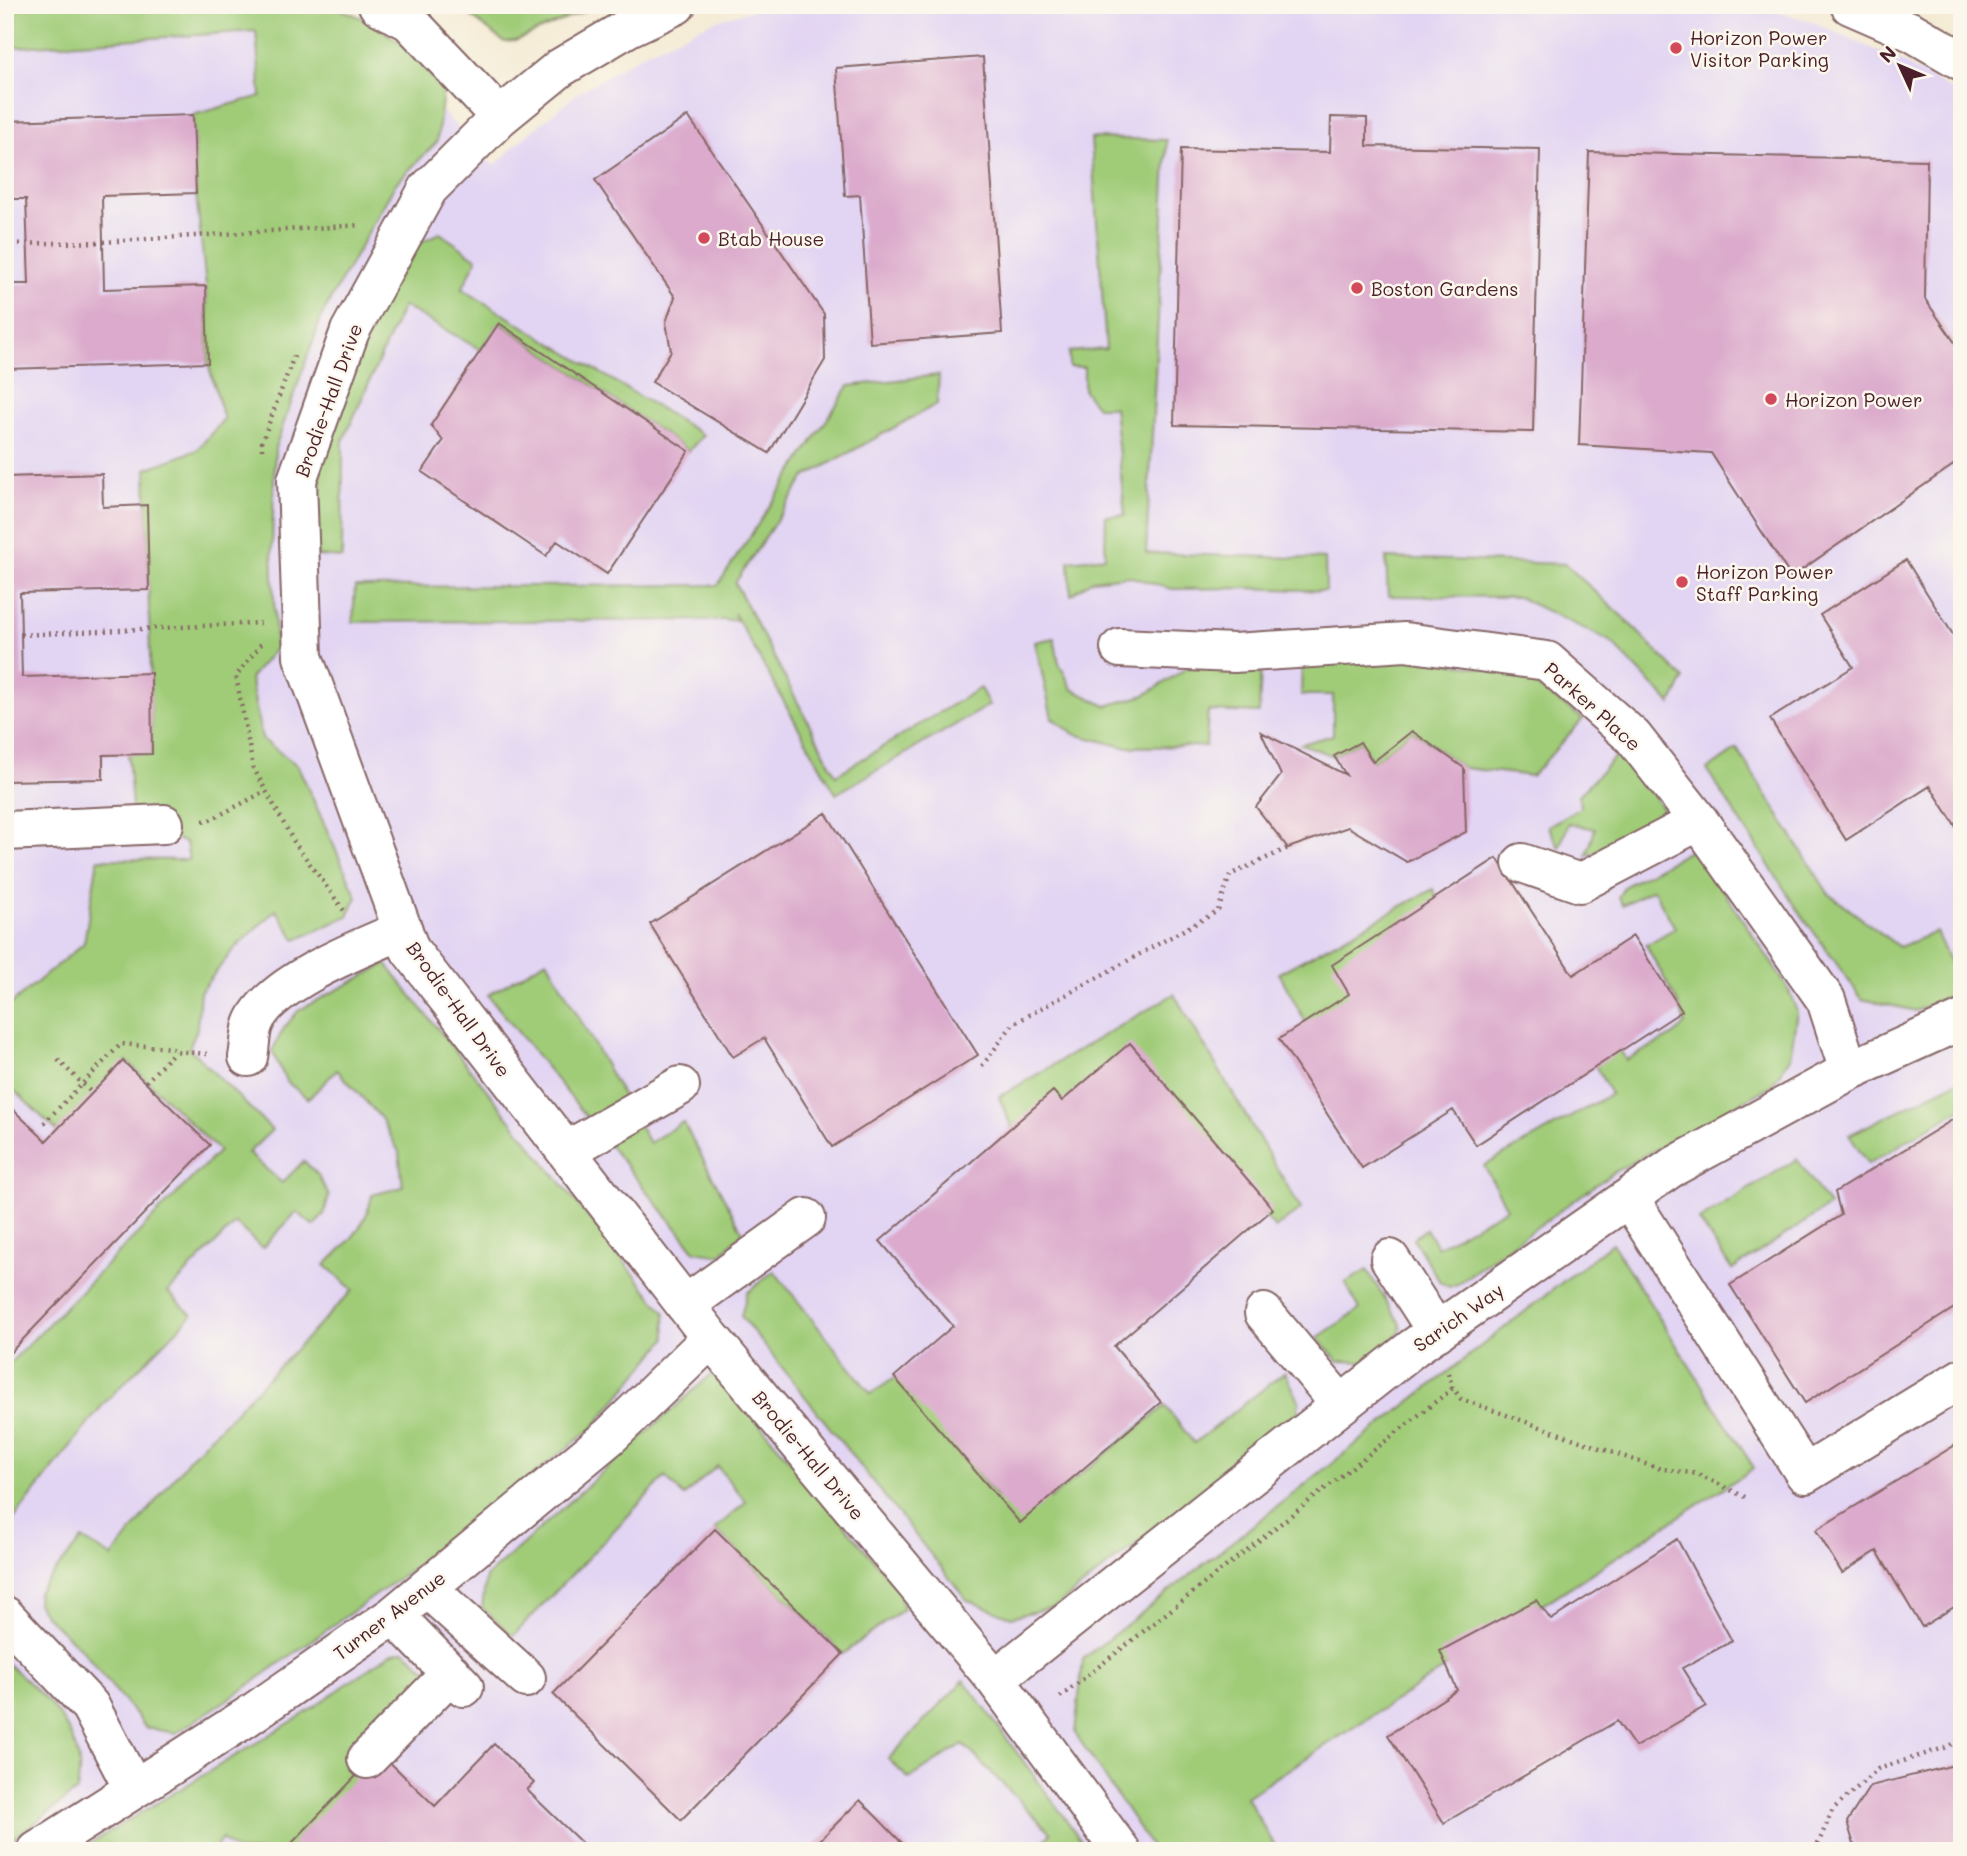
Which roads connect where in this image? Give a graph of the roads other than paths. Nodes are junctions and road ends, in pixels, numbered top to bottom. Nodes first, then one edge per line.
1 (378, 5) edge
2 (676, 5) edge
3 (1850, 5) edge
4 (1962, 61) edge
5 (500, 117) junction
6 (1120, 648) dead end
7 (1699, 821) junction
8 (164, 824) road end
9 (5, 831) edge
10 (1522, 863) dead end
11 (403, 930) junction
12 (1962, 1020) edge
13 (248, 1057) road end
14 (1849, 1071) junction
15 (680, 1086) dead end
16 (566, 1151) junction
17 (1629, 1198) junction
18 (806, 1218) dead end
19 (1390, 1259) dead end
20 (685, 1305) junction
21 (1264, 1313) dead end
22 (1437, 1332) junction
23 (711, 1338) junction
24 (1962, 1378) edge
25 (1341, 1405) junction
26 (427, 1588) junction
27 (394, 1615) junction
28 (5, 1616) edge
29 (526, 1678) dead end
30 (995, 1679) junction
31 (367, 1759) dead end
32 (133, 1788) junction
33 (37, 1851) edge
34 (1121, 1851) edge

1 - 5 street
2 - 5 street, Brodie-Hall Drive
3 - 4 street
5 - 11 street, Brodie-Hall Drive
6 - 7 street, Parker Place
7 - 10 street
7 - 14 street, Parker Place
8 - 9 street
11 - 13 street
11 - 16 street, Brodie-Hall Drive
12 - 14 street, Sarich Way
14 - 17 street, Sarich Way
15 - 16 street
16 - 20 street, Brodie-Hall Drive
17 - 22 street, Sarich Way
17 - 24 street
18 - 20 street
19 - 22 street
20 - 23 street, Brodie-Hall Drive
21 - 25 street
22 - 25 street, Sarich Way
23 - 26 street, Turner Avenue
23 - 30 street, Brodie-Hall Drive
25 - 30 street, Sarich Way
26 - 27 street, Turner Avenue
26 - 29 street
27 - 31 street
27 - 32 street, Turner Avenue
28 - 32 street
30 - 34 street, Brodie-Hall Drive
32 - 33 street, Turner Avenue

